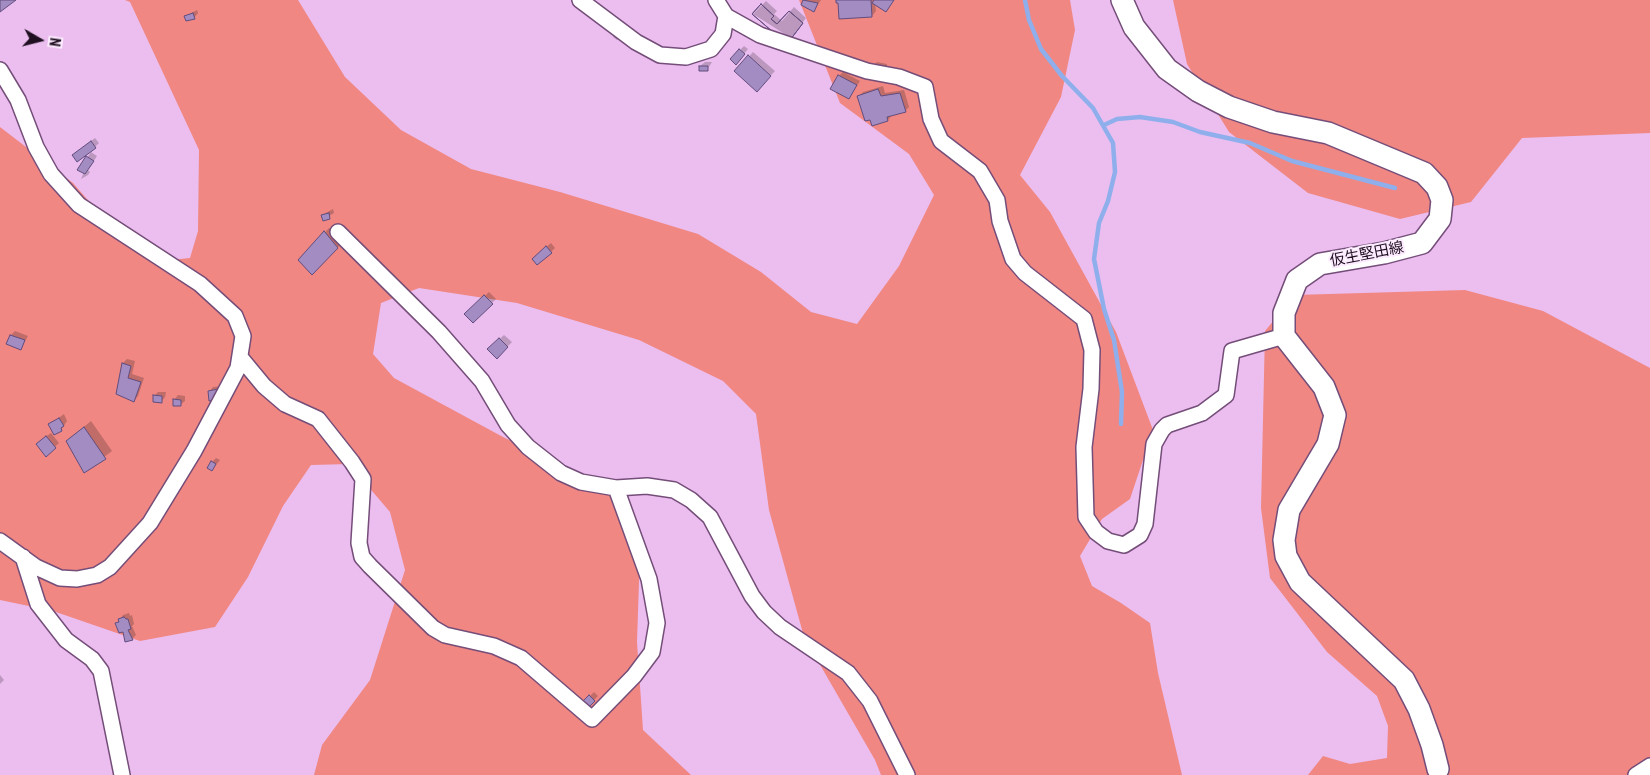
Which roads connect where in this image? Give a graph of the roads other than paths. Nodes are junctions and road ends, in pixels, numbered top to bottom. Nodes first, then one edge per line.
1 (580, 0) edge
2 (716, 0) edge
3 (1122, 0) edge
4 (726, 16) junction
5 (0, 70) edge
6 (338, 232) dead end
7 (1284, 336) junction
8 (240, 358) junction
9 (616, 488) junction
10 (0, 542) edge
11 (23, 557) junction
12 (1650, 766) edge
13 (1438, 769) dead end
14 (122, 775) edge
15 (907, 775) edge
16 (1636, 775) edge

1 - 4 street
2 - 4 street
3 - 7 main road, 仮生堅田線
4 - 7 street
5 - 8 street
6 - 9 street
7 - 13 main road
8 - 9 street
8 - 11 street
9 - 15 street
10 - 11 street
11 - 14 street
12 - 16 street

